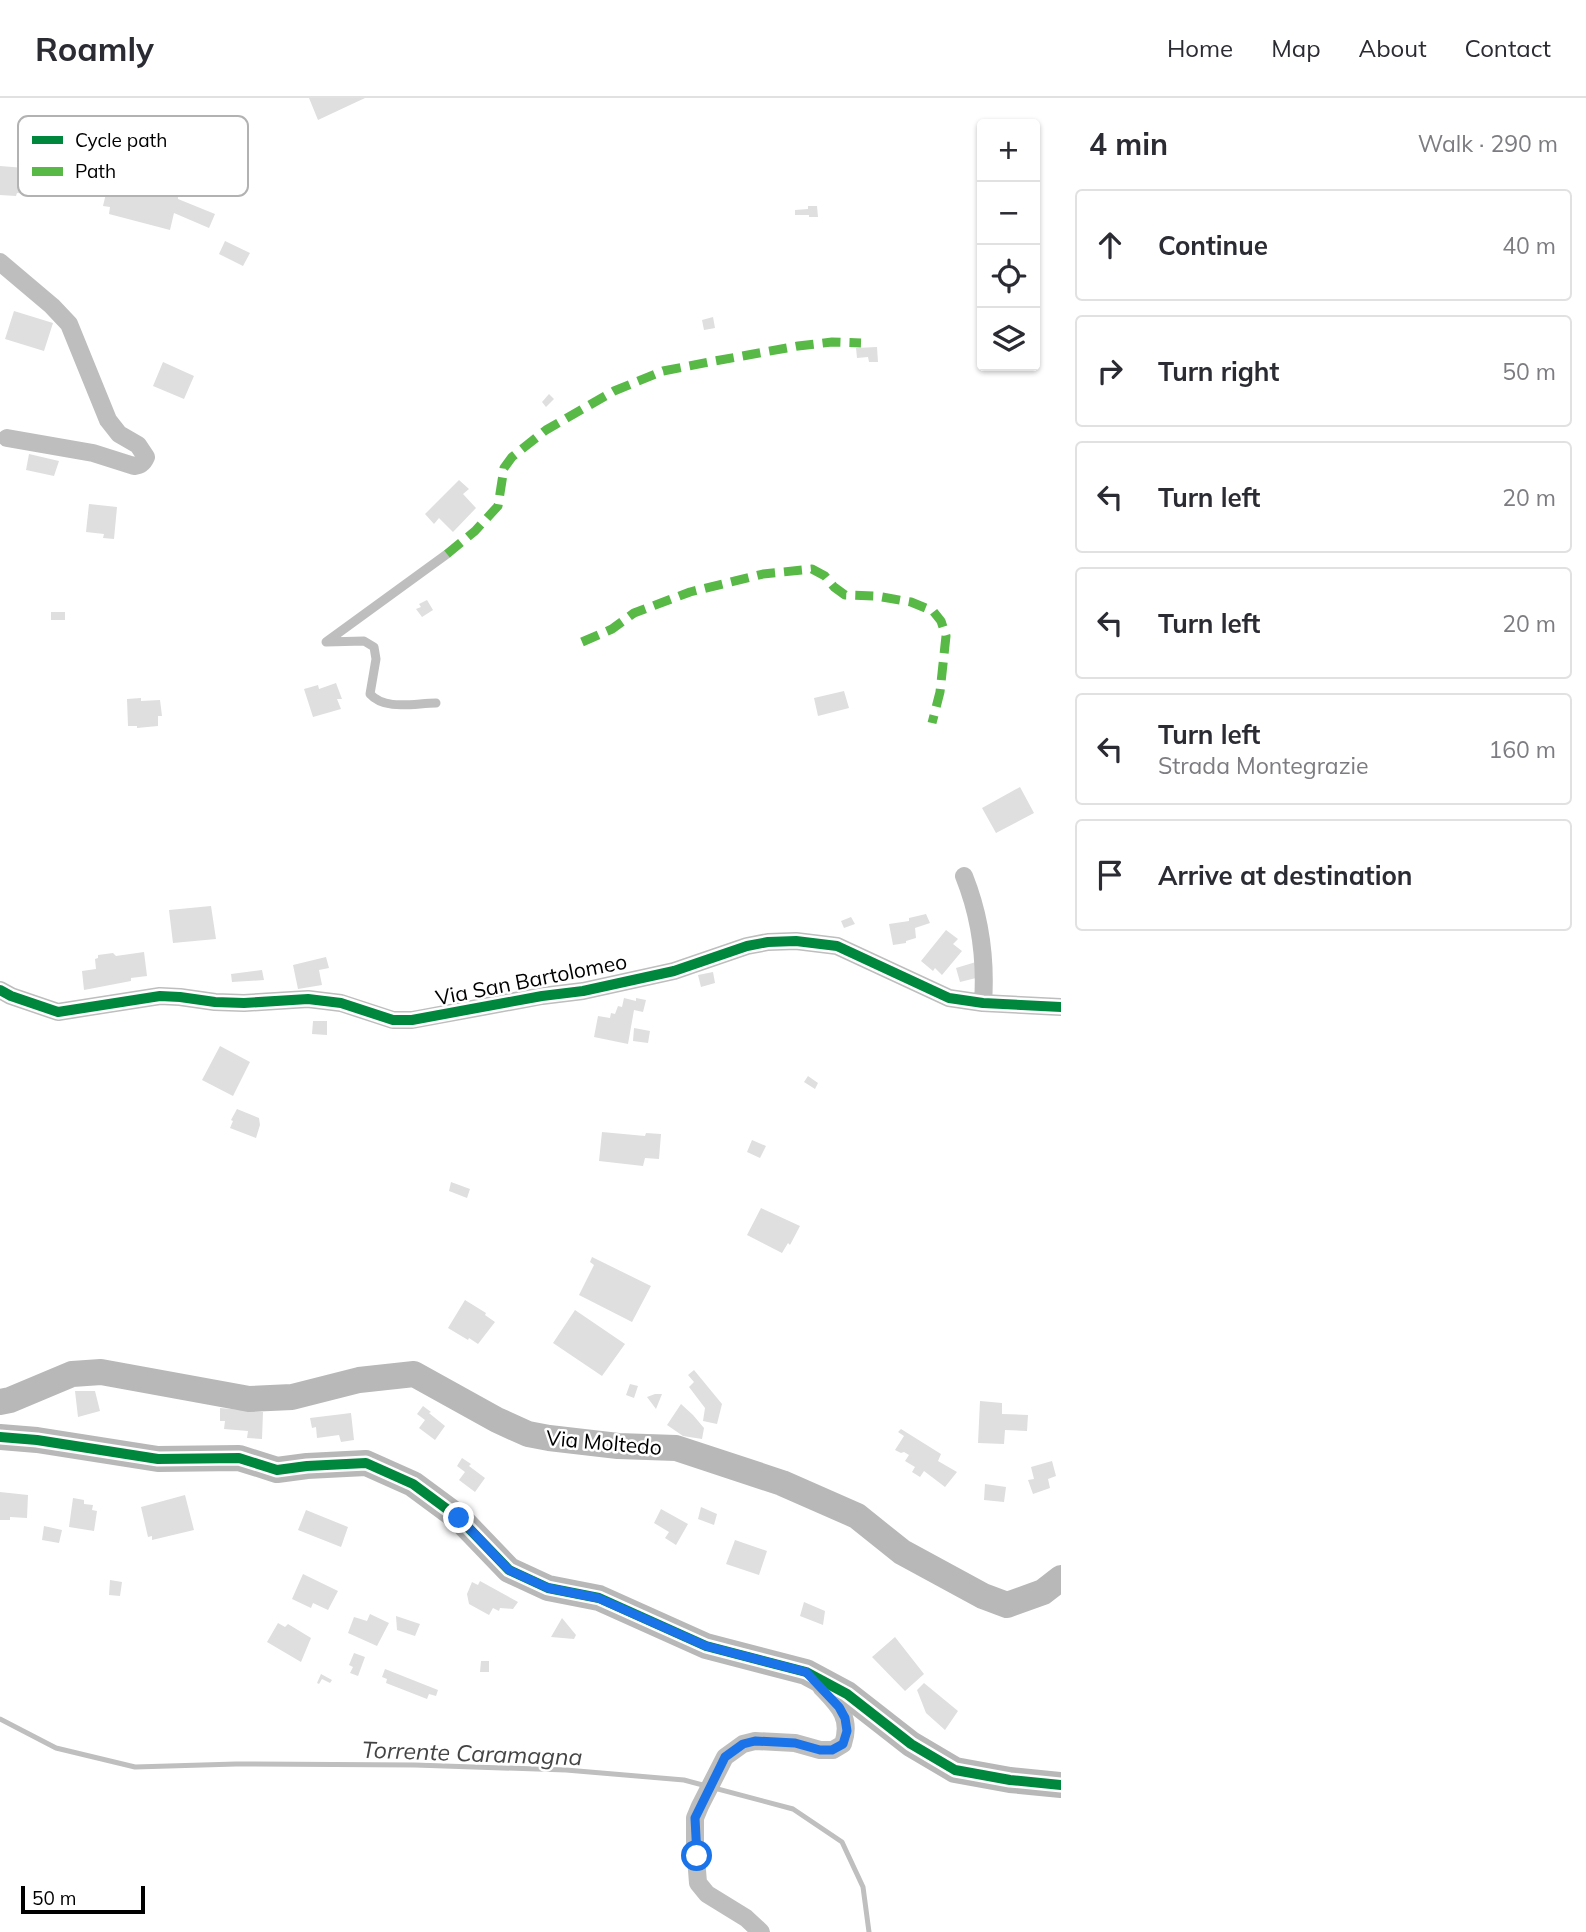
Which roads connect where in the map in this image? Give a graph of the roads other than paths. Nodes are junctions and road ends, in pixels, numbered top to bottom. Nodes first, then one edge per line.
1 (0, 262) edge
2 (7, 439) dead end
3 (447, 554) dead end
4 (436, 703) dead end
5 (964, 876) dead end
6 (0, 990) edge
7 (983, 1003) junction
8 (1061, 1007) edge
9 (5, 1401) edge
10 (0, 1437) edge
11 (37, 1440) junction
12 (1061, 1578) edge
13 (806, 1672) junction
14 (1061, 1785) edge
15 (761, 1932) edge

1 - 2 street
3 - 4 lane
5 - 7 street
6 - 7 street, Via San Bartolomeo
7 - 8 street, Via San Bartolomeo
9 - 11 street
9 - 12 street, Via Moltedo
10 - 11 street
11 - 13 street
13 - 14 street
13 - 15 street

